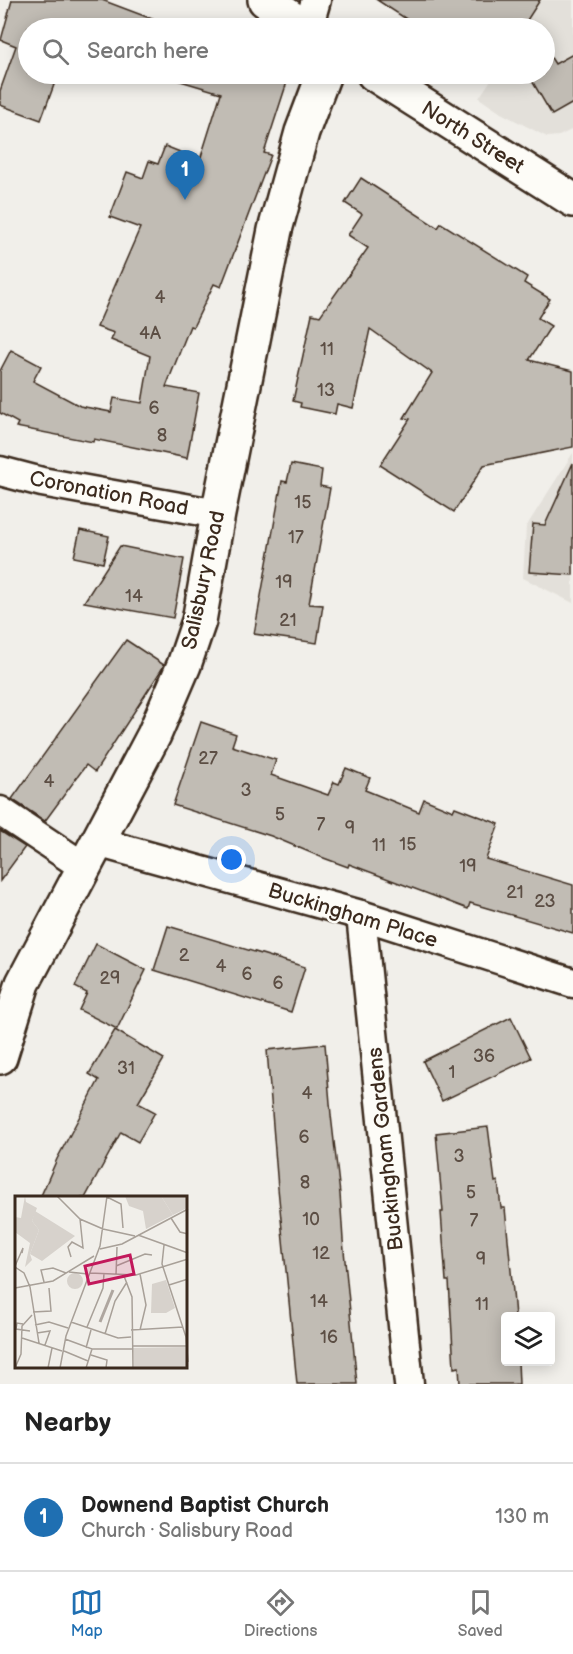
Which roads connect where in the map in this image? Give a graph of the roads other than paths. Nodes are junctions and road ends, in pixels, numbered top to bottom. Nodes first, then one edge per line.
1 (265, 0) edge
2 (316, 0) edge
3 (292, 18) edge
4 (310, 18) edge
5 (320, 84) edge
6 (390, 84) edge
7 (573, 200) edge
8 (0, 471) edge
9 (218, 514) junction
10 (0, 811) edge
11 (91, 854) junction
12 (361, 915) junction
13 (573, 983) edge
14 (0, 1057) edge
15 (409, 1384) edge

1 - 3 street
2 - 4 street
5 - 9 street, Salisbury Road
6 - 7 street, North Street
8 - 9 street, Coronation Road
9 - 11 street, Salisbury Road
10 - 11 street, Buckingham Place
11 - 12 street, Buckingham Place
11 - 14 street, Salisbury Road
12 - 13 street, Buckingham Place
12 - 15 street, Buckingham Gardens

